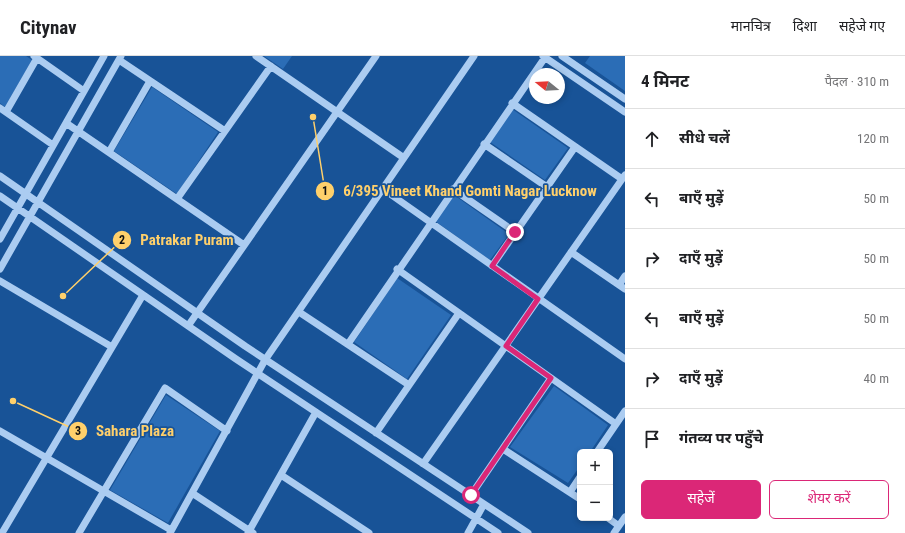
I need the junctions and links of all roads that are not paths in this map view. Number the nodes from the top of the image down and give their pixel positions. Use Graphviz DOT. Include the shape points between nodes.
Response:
graph roads {
  1 [pos="104,56"];
  2 [pos="256,56"];
  3 [pos="376,56"];
  4 [pos="474,56"];
  5 [pos="545,56"];
  6 [pos="562,56"];
  7 [pos="36,57"];
  8 [pos="120,58"];
  9 [pos="271,66"];
  10 [pos="150,81"];
  11 [pos="84,91"];
  12 [pos="625,99"];
  13 [pos="512,104"];
  14 [pos="3,110"];
  15 [pos="338,111"];
  16 [pos="625,112"];
  17 [pos="66,123"];
  18 [pos="78,131"];
  19 [pos="225,131"];
  20 [pos="484,144"];
  21 [pos="53,145"];
  22 [pos="575,147"];
  23 [pos="109,152"];
  24 [pos="404,158"];
  25 [pos="0,176"];
  26 [pos="624,177"];
  27 [pos="547,187"];
  28 [pos="383,189"];
  29 [pos="453,189"];
  30 [pos="25,194"];
  31 [pos="0,196"];
  32 [pos="178,200"];
  33 [pos="38,203"];
  34 [pos="18,208"];
  35 [pos="30,217"];
  36 [pos="430,222"];
  37 [pos="515,232"];
  38 [pos="0,239"];
  39 [pos="244,245"];
  40 [pos="571,252"];
  41 [pos="492,266"];
  42 [pos="0,269"];
  43 [pos="397,270"];
  44 [pos="625,276"];
  45 [pos="0,281"];
  46 [pos="622,287"];
  47 [pos="143,295"];
  48 [pos="538,299"];
  49 [pos="298,312"];
  50 [pos="197,313"];
  51 [pos="459,313"];
  52 [pos="188,326"];
  53 [pos="348,344"];
  54 [pos="506,346"];
  55 [pos="112,347"];
  56 [pos="625,359"];
  57 [pos="265,360"];
  58 [pos="259,374"];
  59 [pos="551,378"];
  60 [pos="409,385"];
  61 [pos="625,411"];
  62 [pos="316,412"];
  63 [pos="616,424"];
  64 [pos="0,431"];
  65 [pos="227,431"];
  66 [pos="376,433"];
  67 [pos="503,449"];
  68 [pos="599,449"];
  69 [pos="47,458"];
  70 [pos="423,464"];
  71 [pos="281,475"];
  72 [pos="577,482"];
  73 [pos="103,491"];
  74 [pos="570,492"];
  75 [pos="192,493"];
  76 [pos="471,495"];
  77 [pos="577,497"];
  78 [pos="484,504"];
  79 [pos="625,517"];
  80 [pos="476,519"];
  81 [pos="612,521"];
  82 [pos="619,526"];
  83 [pos="170,531"];
  84 [pos="250,532"];
  85 [pos="2,533"];
  86 [pos="79,533"];
  87 [pos="369,533"];
  88 [pos="468,533"];
  89 [pos="498,533"];
  90 [pos="528,533"];
  91 [pos="614,533"];
  1 -- 11 [label="street"];
  2 -- 9 [label="street"];
  3 -- 15 [label="street"];
  4 -- 24 [label="street"];
  5 -- 13 [label="street"];
  5 -- 16 [label="street"];
  6 -- 12 [label="street"];
  7 -- 11 [label="street"];
  7 -- 14 [label="street"];
  8 -- 10 [label="street"];
  8 -- 18 [label="street"];
  9 -- 15 [label="street"];
  9 -- 19 [label="street"];
  10 -- 19 [label="street"];
  10 -- 23 [label="street"];
  11 -- 17 [label="street"];
  13 -- 20 [label="street"];
  13 -- 22 [label="street"];
  14 -- 21 [label="street"];
  15 -- 24 [label="street"];
  15 -- 39 [label="street"];
  17 -- 18 [label="street"];
  17 -- 21 [label="street"];
  18 -- 23 [label="street"];
  18 -- 33 [label="street"];
  19 -- 32 [label="street"];
  20 -- 27 [label="street"];
  20 -- 29 [label="street"];
  21 -- 30 [label="street"];
  22 -- 26 [label="street"];
  22 -- 27 [label="street"];
  23 -- 32 [label="street"];
  24 -- 28 [label="street"];
  25 -- 30 [label="street"];
  26 -- 40 [label="street"];
  27 -- 37 [label="street"];
  28 -- 36 [label="street"];
  28 -- 49 [label="street"];
  29 -- 36 [label="street"];
  29 -- 37 [label="street"];
  30 -- 33 [label="street"];
  30 -- 34 [label="street"];
  31 -- 34 [label="street"];
  32 -- 39 [label="street"];
  33 -- 35 [label="street"];
  33 -- 50 [label="street"];
  34 -- 35 [label="street"];
  34 -- 38 [label="street"];
  35 -- 42 [label="street"];
  35 -- 47 [label="street"];
  36 -- 41 [label="street"];
  36 -- 43 [label="street"];
  37 -- 41 [label="street"];
  39 -- 50 [label="street"];
  40 -- 46 [label="street"];
  40 -- 48 [label="street"];
  41 -- 48 [label="street"];
  43 -- 51 [label="street"];
  43 -- 53 [label="street"];
  44 -- 46 [label="street"];
  45 -- 55 [label="street"];
  47 -- 52 [label="street"];
  47 -- 55 [label="street"];
  48 -- 54 [label="street"];
  48 -- 56 [label="street"];
  49 -- 53 [label="street"];
  49 -- 57 [label="street"];
  50 -- 52 [label="street"];
  50 -- 57 [label="street"];
  51 -- 54 [label="street"];
  51 -- 60 [label="street"];
  52 -- 58 [label="street"];
  53 -- 60 [label="street"];
  54 -- 59 [label="street"];
  54 -- 70 [label="street"];
  55 -- 69 [label="street"];
  57 -- 58 [label="street"];
  57 -- 66 [label="street"];
  58 -- 62 [label="street"];
  58 -- 65 [label="street"];
  59 -- 63 [label="street"];
  59 -- 67 [label="street"];
  60 -- 66 [label="street"];
  61 -- 63 [label="street"];
  62 -- 71 [label="street"];
  62 -- 80 [label="street"];
  63 -- 68 [label="street"];
  64 -- 69 [label="street"];
  65 -- 73 [label="street" via="165,388"];
  65 -- 75 [label="street"];
  66 -- 70 [label="street"];
  67 -- 74 [label="street"];
  67 -- 76 [label="street"];
  69 -- 73 [label="street"];
  69 -- 85 [label="street"];
  70 -- 76 [label="street"];
  71 -- 84 [label="street"];
  71 -- 87 [label="street"];
  72 -- 74 [label="street"];
  73 -- 83 [label="street"];
  73 -- 86 [label="street"];
  74 -- 77 [label="street"];
  75 -- 83 [label="street"];
  75 -- 84 [label="street"];
  76 -- 78 [label="street"];
  78 -- 80 [label="street"];
  78 -- 90 [label="street"];
  79 -- 82 [label="street"];
  80 -- 88 [label="street"];
  80 -- 89 [label="street"];
  81 -- 82 [label="street"];
  82 -- 91 [label="street"];
}
